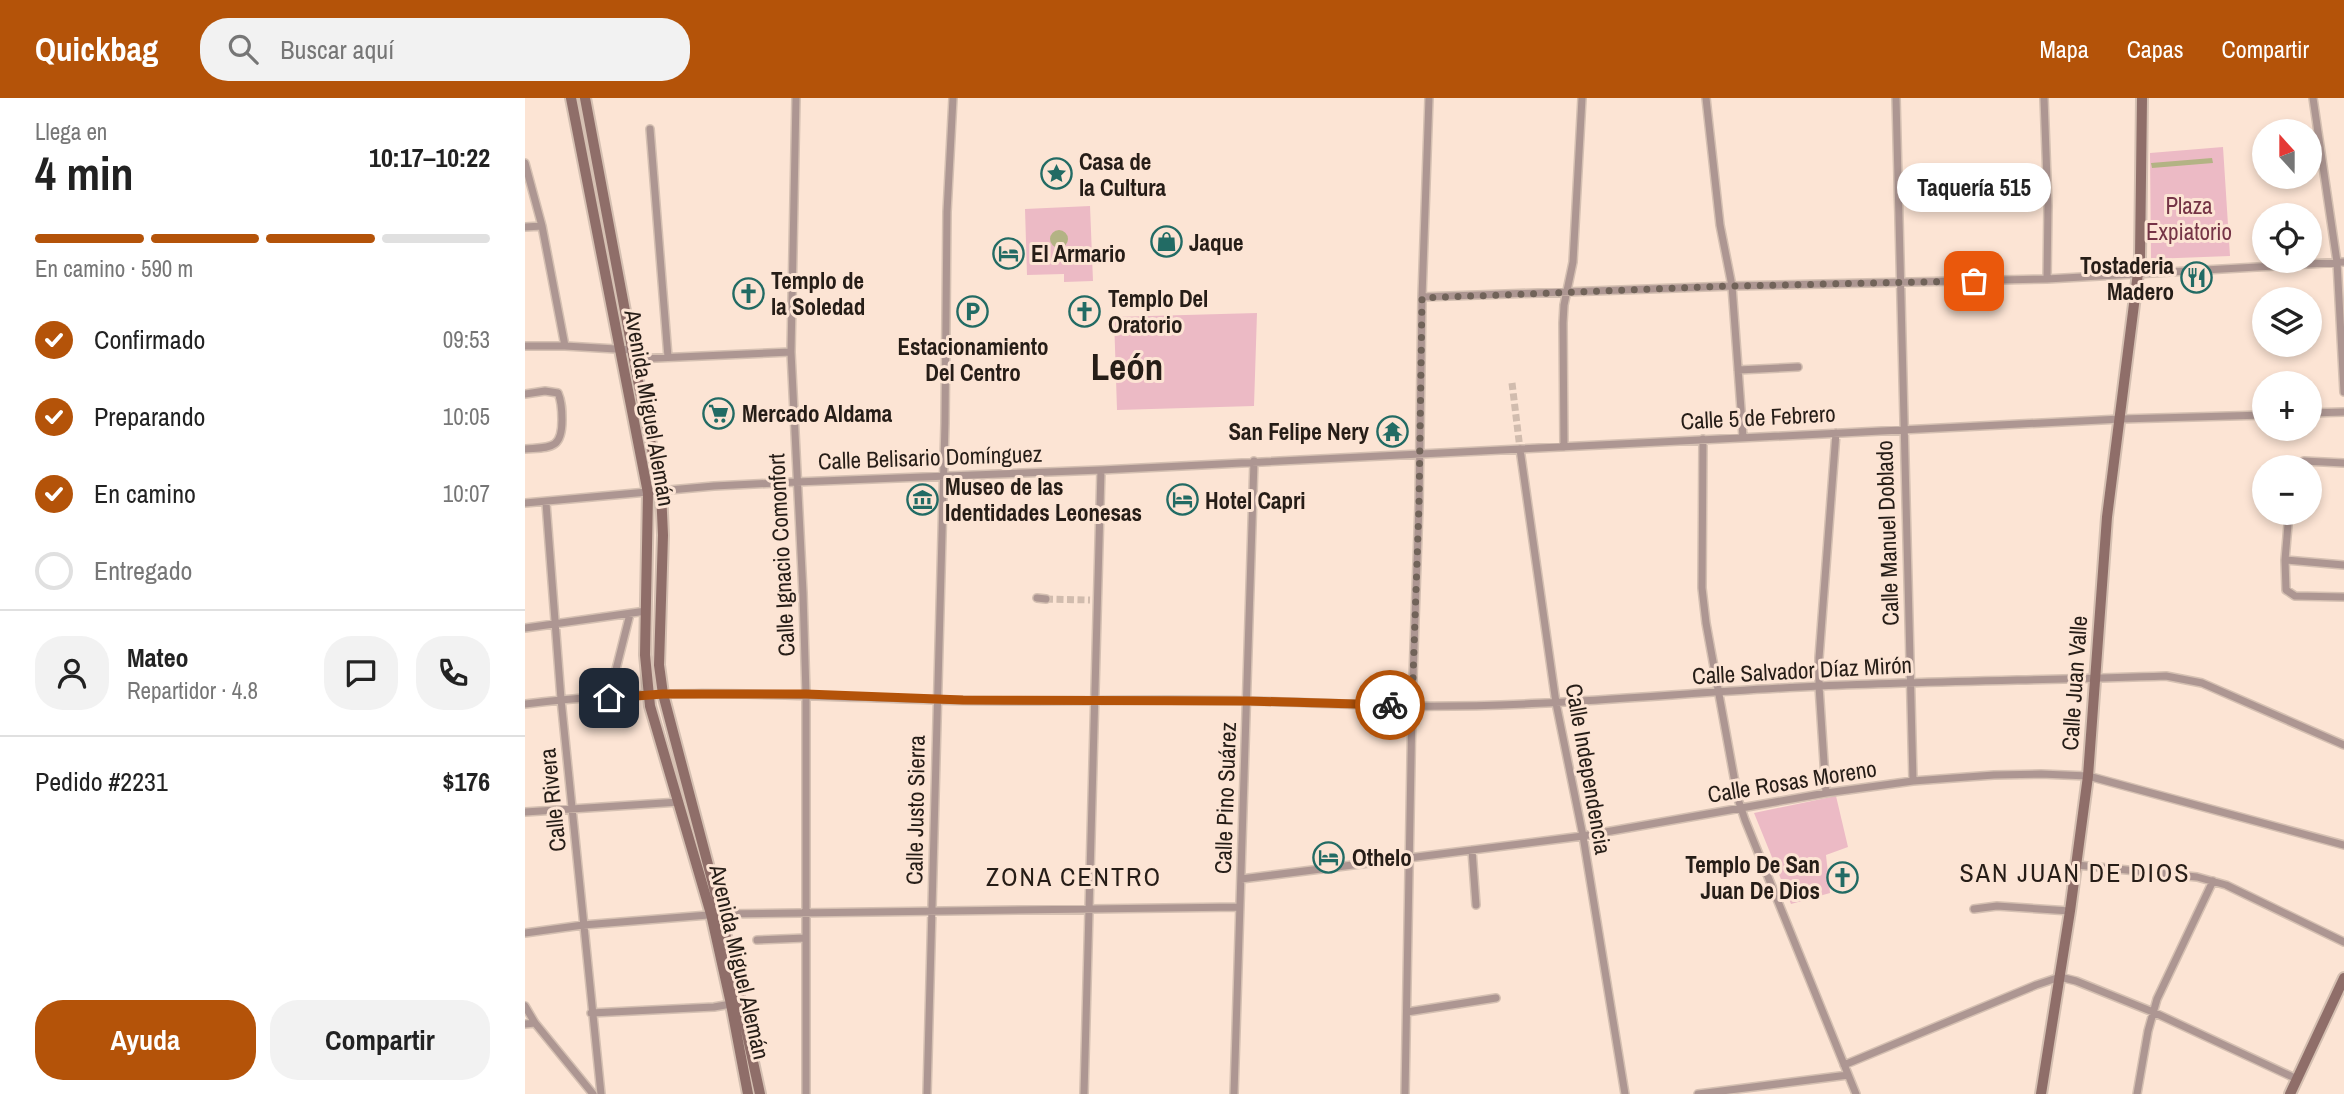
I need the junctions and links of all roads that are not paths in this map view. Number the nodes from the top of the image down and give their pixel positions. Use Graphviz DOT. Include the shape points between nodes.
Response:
graph roads {
  1 [pos="571,98"];
  2 [pos="585,98"];
  3 [pos="796,98"];
  4 [pos="953,98"];
  5 [pos="1429,98"];
  6 [pos="1582,98"];
  7 [pos="1706,98"];
  8 [pos="1896,98"];
  9 [pos="2044,98"];
  10 [pos="2142,98"];
  11 [pos="2313,98"];
  12 [pos="650,129"];
  13 [pos="525,163"];
  14 [pos="542,226"];
  15 [pos="525,227"];
  16 [pos="2340,262"];
  17 [pos="2139,274"];
  18 [pos="2047,279"];
  19 [pos="1901,283"];
  20 [pos="1732,286"];
  21 [pos="1567,292"];
  22 [pos="1422,298"];
  23 [pos="525,346"];
  24 [pos="565,346"];
  25 [pos="620,349"];
  26 [pos="791,352"];
  27 [pos="633,354"];
  28 [pos="668,357"];
  29 [pos="1798,367"];
  30 [pos="1738,370"];
  31 [pos="2344,392"];
  32 [pos="525,394"];
  33 [pos="2344,412"];
  34 [pos="2322,413"];
  35 [pos="2252,415"];
  36 [pos="2121,419"];
  37 [pos="1903,430"];
  38 [pos="1836,433"];
  39 [pos="1743,437"];
  40 [pos="1703,439"];
  41 [pos="1564,447"];
  42 [pos="525,449"];
  43 [pos="1520,449"];
  44 [pos="1420,454"];
  45 [pos="1254,461"];
  46 [pos="2322,462"];
  47 [pos="2344,463"];
  48 [pos="1101,470"];
  49 [pos="942,476"];
  50 [pos="796,482"];
  51 [pos="661,491"];
  52 [pos="648,493"];
  53 [pos="525,503"];
  54 [pos="546,503"];
  55 [pos="2288,525"];
  56 [pos="2285,560"];
  57 [pos="2344,565"];
  58 [pos="2344,597"];
  59 [pos="1037,598"];
  60 [pos="1047,599"];
  61 [pos="646,611"];
  62 [pos="631,614"];
  63 [pos="556,623"];
  64 [pos="525,628"];
  65 [pos="2096,678"];
  66 [pos="1910,684"];
  67 [pos="1819,686"];
  68 [pos="1717,693"];
  69 [pos="663,694"];
  70 [pos="806,694"];
  71 [pos="648,695"];
  72 [pos="609,698"];
  73 [pos="561,699"];
  74 [pos="937,700"];
  75 [pos="1248,701"];
  76 [pos="1095,702"];
  77 [pos="1556,703"];
  78 [pos="525,704"];
  79 [pos="1412,706"];
  80 [pos="2344,745"];
  81 [pos="2088,776"];
  82 [pos="1913,781"];
  83 [pos="1826,793"];
  84 [pos="678,802"];
  85 [pos="1741,809"];
  86 [pos="572,810"];
  87 [pos="525,812"];
  88 [pos="1583,836"];
  89 [pos="2344,845"];
  90 [pos="1472,850"];
  91 [pos="1410,858"];
  92 [pos="2077,865"];
  93 [pos="1241,879"];
  94 [pos="2213,881"];
  95 [pos="1476,905"];
  96 [pos="1239,907"];
  97 [pos="1089,908"];
  98 [pos="1974,909"];
  99 [pos="932,910"];
  100 [pos="2070,911"];
  101 [pos="807,912"];
  102 [pos="716,914"];
  103 [pos="583,925"];
  104 [pos="525,933"];
  105 [pos="806,938"];
  106 [pos="757,940"];
  107 [pos="2344,942"];
  108 [pos="2060,977"];
  109 [pos="2344,978"];
  110 [pos="1496,998"];
  111 [pos="731,1004"];
  112 [pos="525,1006"];
  113 [pos="1407,1012"];
  114 [pos="2153,1012"];
  115 [pos="591,1013"];
  116 [pos="535,1023"];
  117 [pos="525,1024"];
  118 [pos="1844,1065"];
  119 [pos="1848,1075"];
  120 [pos="2297,1079"];
  121 [pos="593,1094"];
  122 [pos="601,1094"];
  123 [pos="748,1094"];
  124 [pos="759,1094"];
  125 [pos="806,1094"];
  126 [pos="927,1094"];
  127 [pos="1084,1094"];
  128 [pos="1234,1094"];
  129 [pos="1405,1094"];
  130 [pos="1625,1094"];
  131 [pos="1698,1094"];
  132 [pos="1856,1094"];
  133 [pos="2041,1094"];
  134 [pos="2137,1094"];
  135 [pos="2290,1094"];
  1 -- 25 [label="main road, Avenida Miguel Alemán"];
  2 -- 27 [label="main road, Avenida Miguel Alemán"];
  3 -- 26 [label="street, Calle Ignacio Comonfort"];
  4 -- 49 [label="street, Calle Justo Sierra"];
  5 -- 22 [label="street"];
  6 -- 21 [label="street" via="1573,262"];
  7 -- 20 [label="street" via="1720,225"];
  8 -- 19 [label="street, Calle Manuel Doblado"];
  9 -- 18 [label="street"];
  10 -- 17 [label="main road, Calle Juan Valle"];
  11 -- 16 [label="street"];
  12 -- 28 [label="street"];
  13 -- 14 [label="street"];
  14 -- 15 [label="street"];
  14 -- 24 [label="street"];
  16 -- 17 [label="street"];
  16 -- 31 [label="street"];
  17 -- 18 [label="street"];
  17 -- 36 [label="main road, Calle Juan Valle"];
  18 -- 19 [label="street"];
  19 -- 20 [label="street"];
  19 -- 37 [label="street, Calle Manuel Doblado"];
  20 -- 21 [label="street"];
  20 -- 30 [label="street"];
  21 -- 22 [label="street"];
  21 -- 41 [label="street"];
  22 -- 44 [label="street"];
  23 -- 24 [label="street"];
  24 -- 25 [label="street"];
  25 -- 27 [label="street"];
  25 -- 52 [label="main road, Avenida Miguel Alemán"];
  26 -- 28 [label="street"];
  26 -- 50 [label="street, Calle Ignacio Comonfort"];
  27 -- 28 [label="street"];
  27 -- 51 [label="main road, Avenida Miguel Alemán"];
  29 -- 30 [label="street"];
  30 -- 39 [label="street"];
  32 -- 42 [label="street" via="558,393 562,427 561,438 554,444"];
  33 -- 34 [label="street"];
  35 -- 36 [label="street, Calle 5 de Febrero"];
  36 -- 37 [label="street, Calle 5 de Febrero"];
  36 -- 65 [label="main road, Calle Juan Valle" via="2107,517"];
  37 -- 38 [label="street, Calle 5 de Febrero"];
  37 -- 66 [label="street, Calle Manuel Doblado"];
  38 -- 39 [label="street, Calle 5 de Febrero"];
  38 -- 67 [label="street"];
  39 -- 40 [label="street, Calle 5 de Febrero"];
  40 -- 41 [label="street, Calle 5 de Febrero"];
  40 -- 68 [label="street" via="1702,588"];
  41 -- 43 [label="street, Calle 5 de Febrero"];
  43 -- 44 [label="street, Calle 5 de Febrero"];
  43 -- 77 [label="street, Calle Independencia"];
  44 -- 45 [label="street, Calle 5 de Febrero"];
  44 -- 79 [label="street"];
  45 -- 48 [label="street, Calle Belisario Domínguez"];
  45 -- 75 [label="street, Calle Pino Suárez"];
  46 -- 47 [label="street"];
  48 -- 49 [label="street, Calle Belisario Domínguez"];
  48 -- 76 [label="street" via="1094,600"];
  49 -- 50 [label="street, Calle Belisario Domínguez"];
  49 -- 74 [label="street, Calle Justo Sierra"];
  50 -- 51 [label="street, Calle Belisario Domínguez"];
  50 -- 70 [label="street, Calle Ignacio Comonfort"];
  51 -- 52 [label="street, Calle Belisario Domínguez"];
  51 -- 69 [label="main road, Avenida Miguel Alemán" via="659,665"];
  52 -- 54 [label="street, Calle Belisario Domínguez"];
  52 -- 61 [label="main road, Avenida Miguel Alemán"];
  53 -- 54 [label="street, Calle Belisario Domínguez"];
  54 -- 63 [label="street, Calle Rivera"];
  55 -- 56 [label="street"];
  56 -- 57 [label="street"];
  56 -- 58 [label="street" via="2284,585 2290,594"];
  59 -- 60 [label="street"];
  61 -- 62 [label="street"];
  61 -- 71 [label="main road, Avenida Miguel Alemán"];
  62 -- 63 [label="street"];
  62 -- 72 [label="street"];
  63 -- 64 [label="street"];
  63 -- 73 [label="street, Calle Rivera"];
  65 -- 66 [label="street, Calle Salvador Díaz Mirón"];
  65 -- 80 [label="street, Calle Salvador Díaz Mirón" via="2192,680"];
  65 -- 81 [label="main road, Calle Juan Valle"];
  66 -- 67 [label="street, Calle Salvador Díaz Mirón"];
  66 -- 82 [label="street, Calle Manuel Doblado"];
  67 -- 68 [label="street, Calle Salvador Díaz Mirón"];
  67 -- 83 [label="street"];
  68 -- 77 [label="street, Calle Salvador Díaz Mirón"];
  68 -- 85 [label="street"];
  69 -- 70 [label="street, Calle Salvador Díaz Mirón"];
  69 -- 71 [label="street, Calle Salvador Díaz Mirón"];
  69 -- 102 [label="main road, Avenida Miguel Alemán"];
  70 -- 74 [label="street, Calle Salvador Díaz Mirón"];
  70 -- 101 [label="street, Calle Ignacio Comonfort"];
  71 -- 72 [label="street, Calle Salvador Díaz Mirón"];
  71 -- 84 [label="main road, Avenida Miguel Alemán"];
  72 -- 73 [label="street, Calle Salvador Díaz Mirón"];
  73 -- 78 [label="street, Calle Salvador Díaz Mirón"];
  73 -- 86 [label="street, Calle Rivera"];
  74 -- 76 [label="street, Calle Salvador Díaz Mirón"];
  74 -- 99 [label="street, Calle Justo Sierra"];
  75 -- 76 [label="street, Calle Salvador Díaz Mirón"];
  75 -- 79 [label="street, Calle Salvador Díaz Mirón"];
  75 -- 93 [label="street, Calle Pino Suárez"];
  76 -- 97 [label="street"];
  77 -- 79 [label="street, Calle Salvador Díaz Mirón"];
  77 -- 88 [label="street, Calle Independencia"];
  79 -- 91 [label="street"];
  81 -- 82 [label="street, Calle Rosas Moreno" via="1994,775"];
  81 -- 89 [label="street, Calle Rosas Moreno"];
  81 -- 92 [label="main road, Calle Juan Valle"];
  82 -- 83 [label="street, Calle Rosas Moreno"];
  83 -- 85 [label="street, Calle Rosas Moreno"];
  84 -- 86 [label="street"];
  84 -- 102 [label="main road, Avenida Miguel Alemán"];
  85 -- 88 [label="street, Calle Rosas Moreno"];
  85 -- 118 [label="street"];
  86 -- 87 [label="street"];
  86 -- 103 [label="street, Calle Rivera"];
  88 -- 90 [label="street, Calle Rosas Moreno"];
  88 -- 130 [label="street, Calle Independencia"];
  90 -- 91 [label="street, Calle Rosas Moreno"];
  90 -- 95 [label="street"];
  91 -- 93 [label="street, Calle Rosas Moreno"];
  91 -- 113 [label="street"];
  92 -- 94 [label="street"];
  92 -- 100 [label="main road, Calle Juan Valle"];
  93 -- 96 [label="street, Calle Pino Suárez"];
  94 -- 107 [label="street"];
  94 -- 114 [label="street"];
  96 -- 97 [label="street"];
  96 -- 128 [label="street, Calle Pino Suárez"];
  97 -- 99 [label="street"];
  97 -- 127 [label="street"];
  98 -- 100 [label="street"];
  99 -- 101 [label="street"];
  99 -- 126 [label="street, Calle Justo Sierra"];
  100 -- 108 [label="main road, Calle Juan Valle"];
  101 -- 102 [label="street"];
  101 -- 105 [label="street, Calle Ignacio Comonfort"];
  102 -- 103 [label="street"];
  102 -- 111 [label="main road, Avenida Miguel Alemán"];
  102 -- 124 [label="main road, Avenida Miguel Alemán"];
  103 -- 104 [label="street"];
  103 -- 115 [label="street, Calle Rivera"];
  105 -- 106 [label="street"];
  105 -- 125 [label="street, Calle Ignacio Comonfort"];
  108 -- 114 [label="street"];
  108 -- 118 [label="street"];
  108 -- 133 [label="main road, Calle Juan Valle"];
  109 -- 120 [label="main road"];
  110 -- 113 [label="street"];
  111 -- 115 [label="street"];
  111 -- 123 [label="main road, Avenida Miguel Alemán"];
  112 -- 116 [label="street"];
  113 -- 129 [label="street"];
  114 -- 120 [label="street"];
  114 -- 134 [label="street"];
  115 -- 122 [label="street, Calle Rivera"];
  116 -- 117 [label="street"];
  116 -- 121 [label="street"];
  118 -- 119 [label="street"];
  119 -- 131 [label="street"];
  119 -- 132 [label="street"];
  120 -- 135 [label="main road"];
}
